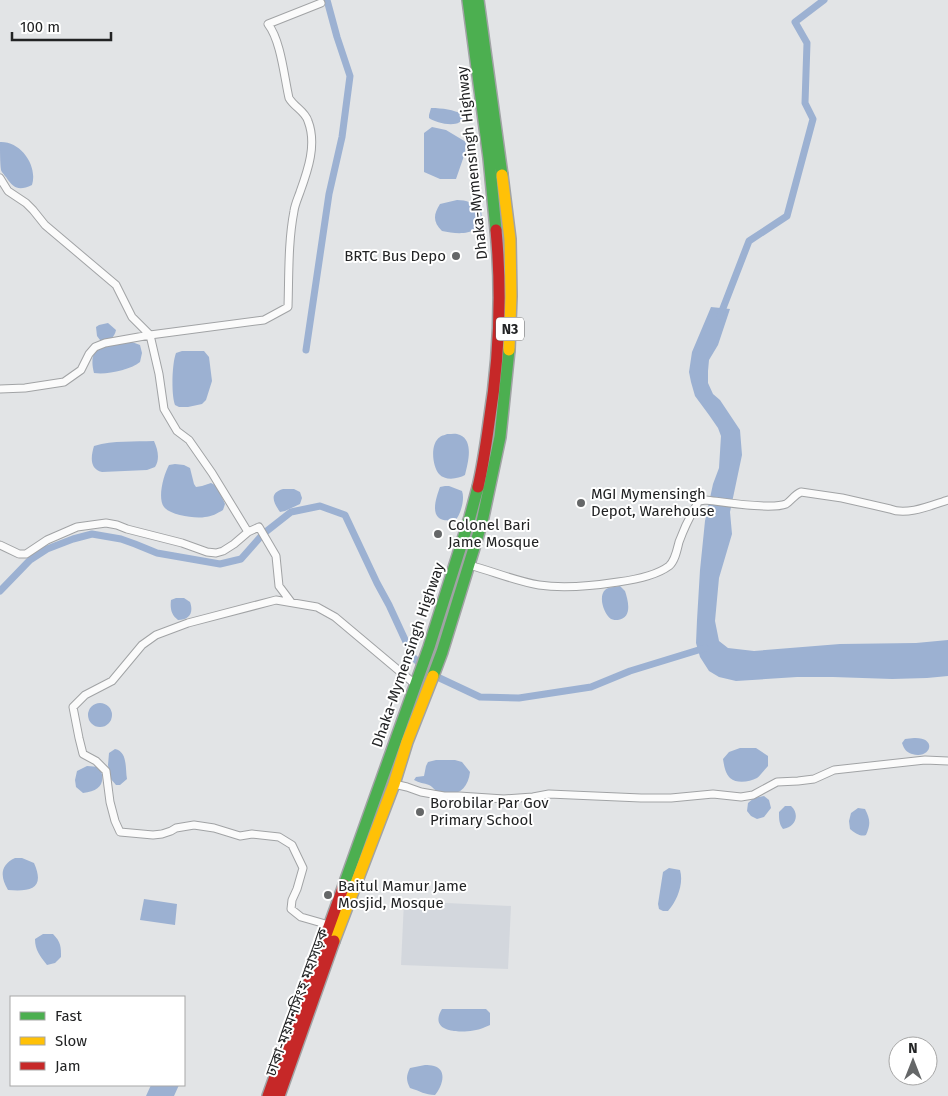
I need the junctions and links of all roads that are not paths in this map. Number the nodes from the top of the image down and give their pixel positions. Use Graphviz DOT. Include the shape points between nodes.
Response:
graph roads {
  1 [pos="304,0"];
  2 [pos="468,0"];
  3 [pos="478,0"];
  4 [pos="321,3"];
  5 [pos="311,7"];
  6 [pos="0,178"];
  7 [pos="150,335"];
  8 [pos="0,389"];
  9 [pos="948,500"];
  10 [pos="248,532"];
  11 [pos="0,545"];
  12 [pos="469,565"];
  13 [pos="291,602"];
  14 [pos="416,685"];
  15 [pos="426,694"];
  16 [pos="948,761"];
  17 [pos="394,784"];
  18 [pos="329,925"];
  19 [pos="268,1096"];
  20 [pos="279,1096"];
  1 -- 5 [label="street"];
  2 -- 14 [label="highway, Dhaka-Mymensingh Highway / N3" via="497,242 499,320 494,393 483,467 470,517"];
  3 -- 12 [label="highway, Dhaka-Mymensingh Highway / N3" via="510,239 511,305 510,357 500,437 482,522"];
  4 -- 5 [label="street"];
  5 -- 7 [label="street" via="268,24 274,31 289,98 308,120 311,134 309,164 294,209 290,238 288,307 264,320"];
  6 -- 7 [label="street" via="8,191 26,203 45,225 116,285 132,317"];
  7 -- 8 [label="street" via="95,347 81,370 64,382"];
  7 -- 10 [label="street" via="164,409 176,431 189,440 199,454"];
  9 -- 12 [label="street" via="907,511 801,492 787,503 777,505 699,501 670,566 629,581 560,588 537,585"];
  10 -- 11 [label="street" via="216,553 106,523 77,527 47,540 26,554 18,554"];
  10 -- 13 [label="street" via="259,528 268,542 276,556 280,586"];
  12 -- 15 [label="highway, Dhaka-Mymensingh Highway / N3"];
  13 -- 14 [label="street" via="317,606 335,617"];
  13 -- 18 [label="street" via="276,600 156,634 142,645 112,681 73,707 83,754 106,772 110,802 120,832 154,835 194,826 240,836 279,837 292,845 303,868 291,909 301,918"];
  14 -- 18 [label="highway, Dhaka-Mymensingh Highway / N3"];
  15 -- 17 [label="highway, ঢাকা-ময়মনসিংহ মহাসড়ক / N3"];
  16 -- 17 [label="street" via="925,760 834,770 814,779 777,782 753,795 741,797 714,794 641,798 549,794 504,799 444,796"];
  17 -- 20 [label="highway, ঢাকা-ময়মনসিংহ মহাসড়ক / N3"];
  18 -- 19 [label="highway, Dhaka-Mymensingh Highway / N3"];
}
